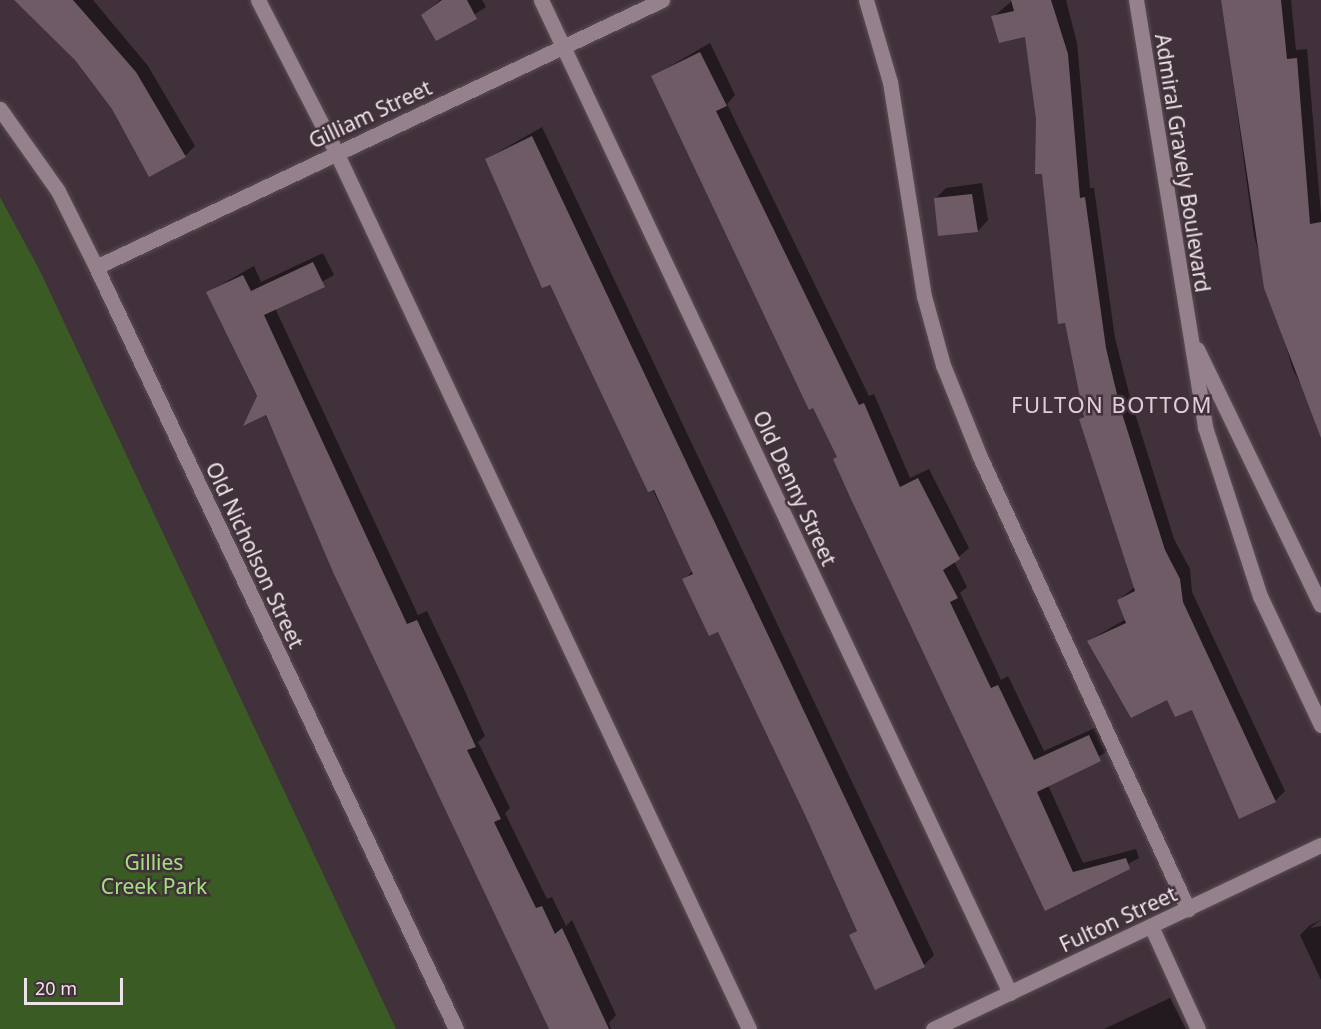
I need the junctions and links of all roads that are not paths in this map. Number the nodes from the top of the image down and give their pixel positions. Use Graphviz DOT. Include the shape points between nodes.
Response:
graph roads {
  1 [pos="258,0"];
  2 [pos="542,0"];
  3 [pos="662,0"];
  4 [pos="866,0"];
  5 [pos="1136,0"];
  6 [pos="565,45"];
  7 [pos="0,109"];
  8 [pos="336,152"];
  9 [pos="96,267"];
  10 [pos="1189,332"];
  11 [pos="1321,605"];
  12 [pos="1321,725"];
  13 [pos="1321,845"];
  14 [pos="1188,909"];
  15 [pos="1151,926"];
  16 [pos="1010,993"];
  17 [pos="456,1029"];
  18 [pos="748,1029"];
  19 [pos="933,1029"];
  20 [pos="1198,1029"];
  1 -- 8 [label="street"];
  2 -- 6 [label="street, Old Denny Street"];
  3 -- 6 [label="street, Gilliam Street"];
  4 -- 14 [label="street" via="890,82 924,296 943,365 980,457"];
  5 -- 10 [label="street, Admiral Gravely Boulevard"];
  6 -- 8 [label="street, Gilliam Street"];
  6 -- 16 [label="street, Old Denny Street"];
  7 -- 9 [label="street, Old Nicholson Street" via="58,191"];
  8 -- 9 [label="street, Gilliam Street"];
  8 -- 18 [label="street"];
  9 -- 17 [label="street, Old Nicholson Street"];
  10 -- 11 [label="street, Admiral Gravely Boulevard"];
  10 -- 12 [label="street, Admiral Gravely Boulevard" via="1205,427 1228,511 1260,596"];
  13 -- 14 [label="street, Fulton Street"];
  14 -- 15 [label="street, Fulton Street"];
  15 -- 16 [label="street, Fulton Street"];
  15 -- 20 [label="street"];
  16 -- 19 [label="street, Fulton Street"];
}
